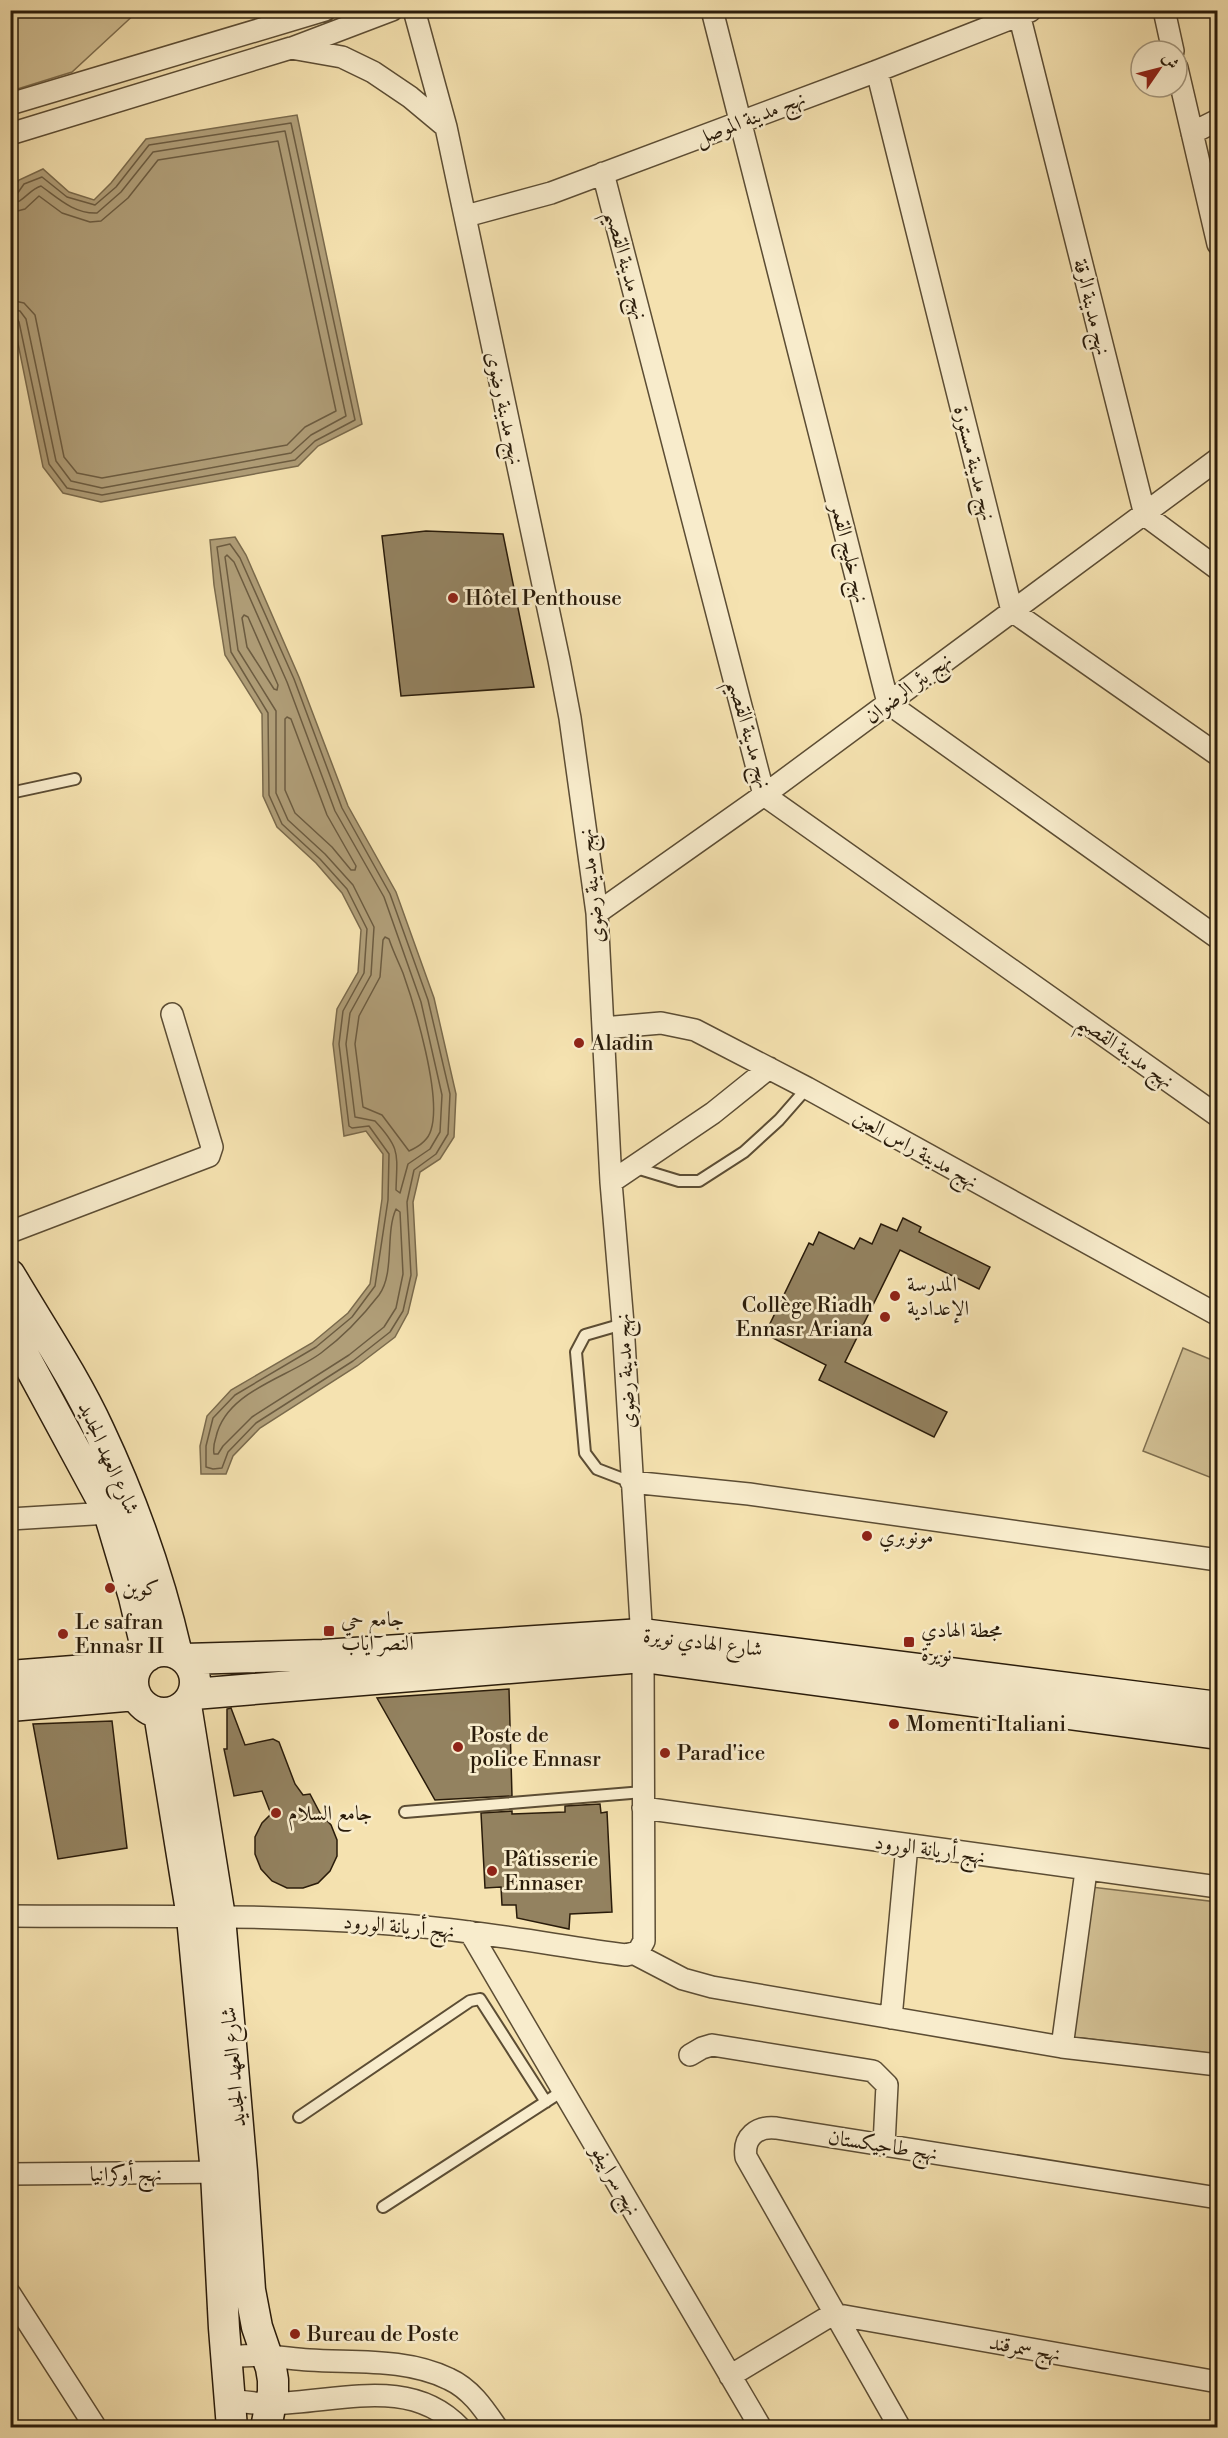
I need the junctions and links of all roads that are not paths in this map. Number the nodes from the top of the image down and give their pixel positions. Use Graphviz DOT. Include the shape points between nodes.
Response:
graph roads {
  1 [pos="325,10"];
  2 [pos="392,10"];
  3 [pos="414,10"];
  4 [pos="712,10"];
  5 [pos="1164,10"];
  6 [pos="1022,12"];
  7 [pos="1170,39"];
  8 [pos="291,48"];
  9 [pos="877,71"];
  10 [pos="1184,99"];
  11 [pos="10,104"];
  12 [pos="1218,120"];
  13 [pos="740,122"];
  14 [pos="446,127"];
  15 [pos="1192,133"];
  16 [pos="10,134"];
  17 [pos="603,173"];
  18 [pos="466,216"];
  19 [pos="1218,244"];
  20 [pos="1218,459"];
  21 [pos="1145,514"];
  22 [pos="1218,569"];
  23 [pos="1012,611"];
  24 [pos="888,703"];
  25 [pos="1218,755"];
  26 [pos="75,779"];
  27 [pos="10,793"];
  28 [pos="764,795"];
  29 [pos="597,913"];
  30 [pos="1218,938"];
  31 [pos="172,1014"];
  32 [pos="603,1028"];
  33 [pos="769,1068"];
  34 [pos="807,1088"];
  35 [pos="1218,1116"];
  36 [pos="633,1167"];
  37 [pos="611,1182"];
  38 [pos="10,1232"];
  39 [pos="10,1275"];
  40 [pos="1218,1316"];
  41 [pos="622,1324"];
  42 [pos="10,1330"];
  43 [pos="631,1482"];
  44 [pos="109,1513"];
  45 [pos="10,1519"];
  46 [pos="1218,1560"];
  47 [pos="642,1646"];
  48 [pos="181,1656"];
  49 [pos="329,1669"];
  50 [pos="10,1676"];
  51 [pos="160,1688"];
  52 [pos="10,1706"];
  53 [pos="1218,1707"];
  54 [pos="1218,1734"];
  55 [pos="643,1800"];
  56 [pos="405,1812"];
  57 [pos="907,1845"];
  58 [pos="1086,1871"];
  59 [pos="1218,1887"];
  60 [pos="10,1916"];
  61 [pos="206,1917"];
  62 [pos="470,1932"];
  63 [pos="635,1954"];
  64 [pos="891,2018"];
  65 [pos="1062,2047"];
  66 [pos="690,2055"];
  67 [pos="1218,2065"];
  68 [pos="564,2090"];
  69 [pos="546,2102"];
  70 [pos="299,2116"];
  71 [pos="884,2145"];
  72 [pos="229,2173"];
  73 [pos="10,2174"];
  74 [pos="1218,2198"];
  75 [pos="383,2207"];
  76 [pos="10,2294"];
  77 [pos="833,2314"];
  78 [pos="267,2356"];
  79 [pos="226,2358"];
  80 [pos="730,2376"];
  81 [pos="1218,2382"];
  82 [pos="268,2416"];
  83 [pos="231,2420"];
  84 [pos="96,2427"];
  85 [pos="460,2427"];
  86 [pos="497,2427"];
  87 [pos="761,2427"];
  88 [pos="900,2427"];
  1 -- 11 [label="street"];
  2 -- 8 [label="street"];
  3 -- 14 [label="street, نهج مدينة رضوى"];
  4 -- 13 [label="street, نهج خليج القمر"];
  5 -- 7 [label="street"];
  6 -- 9 [label="street, نهج مدينة الموصل"];
  6 -- 21 [label="street, نهج مدينة الرقة"];
  8 -- 14 [label="street" via="342,57 373,72"];
  8 -- 16 [label="street"];
  9 -- 13 [label="street, نهج مدينة الموصل"];
  9 -- 23 [label="street, نهج مدينة مستورة"];
  10 -- 15 [label="street"];
  12 -- 15 [label="street"];
  13 -- 17 [label="street, نهج مدينة الموصل"];
  13 -- 24 [label="street, نهج خليج القمر"];
  14 -- 18 [label="street, نهج مدينة رضوى"];
  15 -- 19 [label="street"];
  17 -- 18 [label="street, نهج مدينة الموصل" via="550,193"];
  17 -- 28 [label="street, نهج مدينة القصيم"];
  18 -- 29 [label="street, نهج مدينة رضوى" via="568,706"];
  20 -- 21 [label="street, نهج بئر الرضوان"];
  21 -- 22 [label="street"];
  21 -- 23 [label="street, نهج بئر الرضوان"];
  23 -- 24 [label="street, نهج بئر الرضوان"];
  23 -- 25 [label="street"];
  24 -- 28 [label="street, نهج بئر الرضوان"];
  24 -- 30 [label="street"];
  26 -- 27 [label="lane"];
  28 -- 29 [label="street, نهج بئر الرضوان"];
  28 -- 35 [label="street, نهج مدينة القصيم"];
  29 -- 32 [label="street, نهج مدينة رضوى"];
  31 -- 38 [label="street" via="212,1147 209,1156"];
  32 -- 33 [label="street, نهج مدينة راس العين" via="679,1025"];
  32 -- 37 [label="street, نهج مدينة رضوى"];
  33 -- 34 [label="street, نهج مدينة راس العين"];
  33 -- 36 [label="street" via="713,1113"];
  34 -- 36 [label="lane" via="744,1152 699,1181 679,1181"];
  34 -- 40 [label="street, نهج مدينة راس العين"];
  36 -- 37 [label="street"];
  37 -- 41 [label="street, نهج مدينة رضوى"];
  39 -- 48 [label="main road, شارع العهد الجديد" via="99,1428 132,1507"];
  41 -- 43 [label="street, نهج مدينة رضوى"];
  41 -- 43 [label="lane" via="585,1335 576,1352 585,1453 597,1469"];
  42 -- 44 [label="main road, شارع العهد الجديد"];
  43 -- 46 [label="street" via="749,1494"];
  43 -- 47 [label="street, نهج مدينة رضوى"];
  44 -- 45 [label="street"];
  44 -- 51 [label="main road, شارع العهد الجديد"];
  47 -- 49 [label="main road, شارع الهادي نويرة"];
  47 -- 53 [label="main road, شارع الهادي نويرة"];
  47 -- 54 [label="main road, شارع الهادي نويرة"];
  47 -- 55 [label="street"];
  48 -- 49 [label="main road, شارع الهادي نويرة"];
  48 -- 51 [label="main road, شارع الهادي نويرة" via="162,1651"];
  48 -- 51 [label="main road, شارع العهد الجديد" via="194,1672 195,1687"];
  49 -- 51 [label="main road, شارع الهادي نويرة"];
  50 -- 51 [label="main road, شارع الهادي نويرة"];
  51 -- 52 [label="main road, شارع الهادي نويرة"];
  51 -- 61 [label="main road, شارع العهد الجديد"];
  55 -- 56 [label="lane"];
  55 -- 57 [label="street, نهج أريانة الورود"];
  55 -- 63 [label="street" via="645,1933"];
  57 -- 58 [label="street, نهج أريانة الورود"];
  57 -- 64 [label="street"];
  58 -- 59 [label="street, نهج أريانة الورود"];
  58 -- 65 [label="street"];
  60 -- 61 [label="street, نهج أريانة الورود"];
  61 -- 62 [label="street, نهج أريانة الورود" via="346,1921"];
  61 -- 72 [label="main road, شارع العهد الجديد"];
  62 -- 63 [label="street, نهج أريانة الورود" via="626,1956"];
  62 -- 68 [label="street, نهج سراييفو"];
  63 -- 64 [label="street" via="683,1979 712,1987"];
  64 -- 65 [label="street"];
  65 -- 67 [label="street"];
  66 -- 71 [label="street" via="712,2045 873,2071 887,2085"];
  68 -- 69 [label="lane"];
  68 -- 80 [label="street, نهج سراييفو"];
  69 -- 70 [label="lane" via="480,1999 470,2001"];
  69 -- 75 [label="lane"];
  71 -- 74 [label="street, نهج طاجيكستان"];
  71 -- 77 [label="street, نهج طاجيكستان" via="765,2127 754,2132 747,2143 746,2157"];
  72 -- 73 [label="street, نهج أوكرانيا"];
  72 -- 78 [label="main road, شارع العهد الجديد" via="257,2326"];
  72 -- 79 [label="main road, شارع العهد الجديد"];
  76 -- 84 [label="street"];
  77 -- 80 [label="street"];
  77 -- 81 [label="street, نهج سمرقند"];
  77 -- 88 [label="street"];
  78 -- 79 [label="street"];
  78 -- 82 [label="main road, شارع العهد الجديد" via="273,2380"];
  78 -- 86 [label="street" via="381,2363 433,2373 467,2391"];
  79 -- 83 [label="main road, شارع العهد الجديد"];
  80 -- 87 [label="street, نهج سراييفو"];
  82 -- 83 [label="street" via="250,2403"];
  82 -- 85 [label="street" via="345,2396 400,2397 441,2410"];
}
